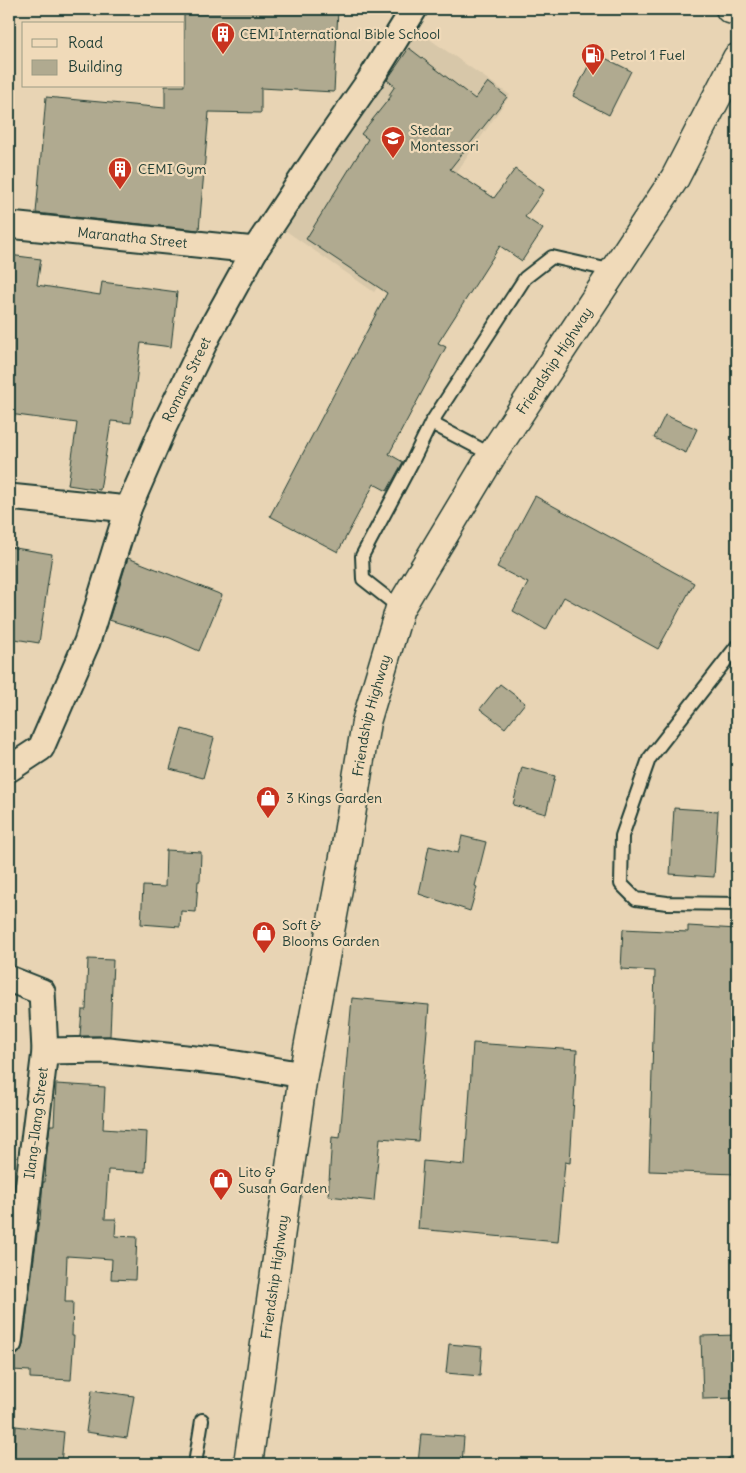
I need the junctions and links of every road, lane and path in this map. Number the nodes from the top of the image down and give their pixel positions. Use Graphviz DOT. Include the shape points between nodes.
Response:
graph roads {
  1 [pos="414,9"];
  2 [pos="730,9"];
  3 [pos="737,11"];
  4 [pos="737,58"];
  5 [pos="9,225"];
  6 [pos="255,250"];
  7 [pos="614,270"];
  8 [pos="431,423"];
  9 [pos="492,455"];
  10 [pos="9,497"];
  11 [pos="128,509"];
  12 [pos="400,608"];
  13 [pos="737,646"];
  14 [pos="9,769"];
  15 [pos="737,904"];
  16 [pos="9,979"];
  17 [pos="45,1051"];
  18 [pos="303,1075"];
  19 [pos="9,1343"];
  20 [pos="202,1420"];
  21 [pos="737,1462"];
  22 [pos="195,1464"];
  23 [pos="248,1464"];
  24 [pos="733,1464"];
  1 -- 6 [label="street, Romans Street"];
  2 -- 3 [label="main road"];
  4 -- 7 [label="main road, Friendship Highway" via="675,178"];
  5 -- 6 [label="street, Maranatha Street"];
  6 -- 11 [label="street, Romans Street" via="208,335"];
  7 -- 8 [label="lane" via="552,257 525,278"];
  7 -- 9 [label="main road, Friendship Highway"];
  8 -- 9 [label="lane"];
  8 -- 12 [label="lane" via="362,556 363,579"];
  9 -- 12 [label="main road, Friendship Highway"];
  10 -- 11 [label="street"];
  11 -- 14 [label="street, Romans Street" via="87,642 41,748"];
  12 -- 18 [label="main road, Friendship Highway" via="366,722"];
  13 -- 15 [label="lane" via="649,760 622,836 621,884 636,899"];
  16 -- 17 [label="street, Ilang-Ilang Street" via="42,992"];
  17 -- 18 [label="street" via="108,1050 224,1062"];
  17 -- 19 [label="street, Ilang-Ilang Street"];
  18 -- 23 [label="main road, Friendship Highway"];
  20 -- 22 [label="lane"];
  21 -- 24 [label="lane"];
}
